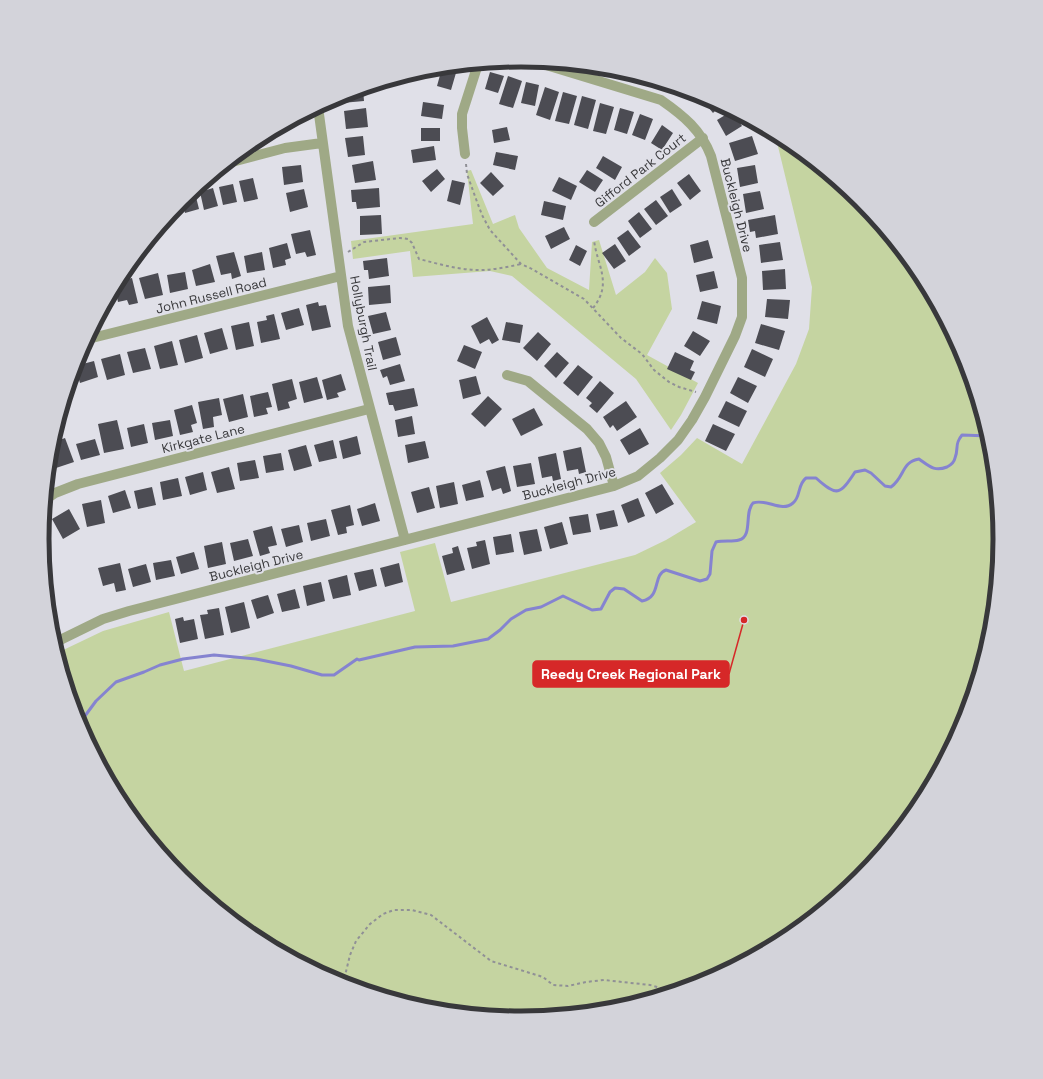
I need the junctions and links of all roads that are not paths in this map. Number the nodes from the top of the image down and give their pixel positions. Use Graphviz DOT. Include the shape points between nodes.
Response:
graph roads {
  1 [pos="476,69"];
  2 [pos="568,70"];
  3 [pos="319,113"];
  4 [pos="703,138"];
  5 [pos="322,143"];
  6 [pos="465,154"];
  7 [pos="242,159"];
  8 [pos="594,222"];
  9 [pos="340,276"];
  10 [pos="95,337"];
  11 [pos="507,375"];
  12 [pos="369,409"];
  13 [pos="614,486"];
  14 [pos="51,495"];
  15 [pos="405,540"];
  16 [pos="60,640"];
  1 -- 6 [label="street" via="462,114"];
  2 -- 4 [label="street, Buckleigh Drive" via="661,100 683,116"];
  3 -- 5 [label="street, Hollyburgh Trail"];
  4 -- 8 [label="street, Gifford Park Court"];
  4 -- 13 [label="street, Buckleigh Drive" via="711,156 742,278 742,317 705,397 678,440 638,476"];
  5 -- 7 [label="street" via="285,148"];
  5 -- 9 [label="street, Hollyburgh Trail"];
  9 -- 10 [label="street, John Russell Road"];
  9 -- 12 [label="street, Hollyburgh Trail" via="348,326"];
  11 -- 13 [label="street" via="528,381 587,429 599,443 606,457"];
  12 -- 14 [label="street, Kirkgate Lane" via="78,484"];
  12 -- 15 [label="street, Hollyburgh Trail"];
  13 -- 15 [label="street, Buckleigh Drive"];
  15 -- 16 [label="street, Buckleigh Drive" via="123,613 104,619"];
}
